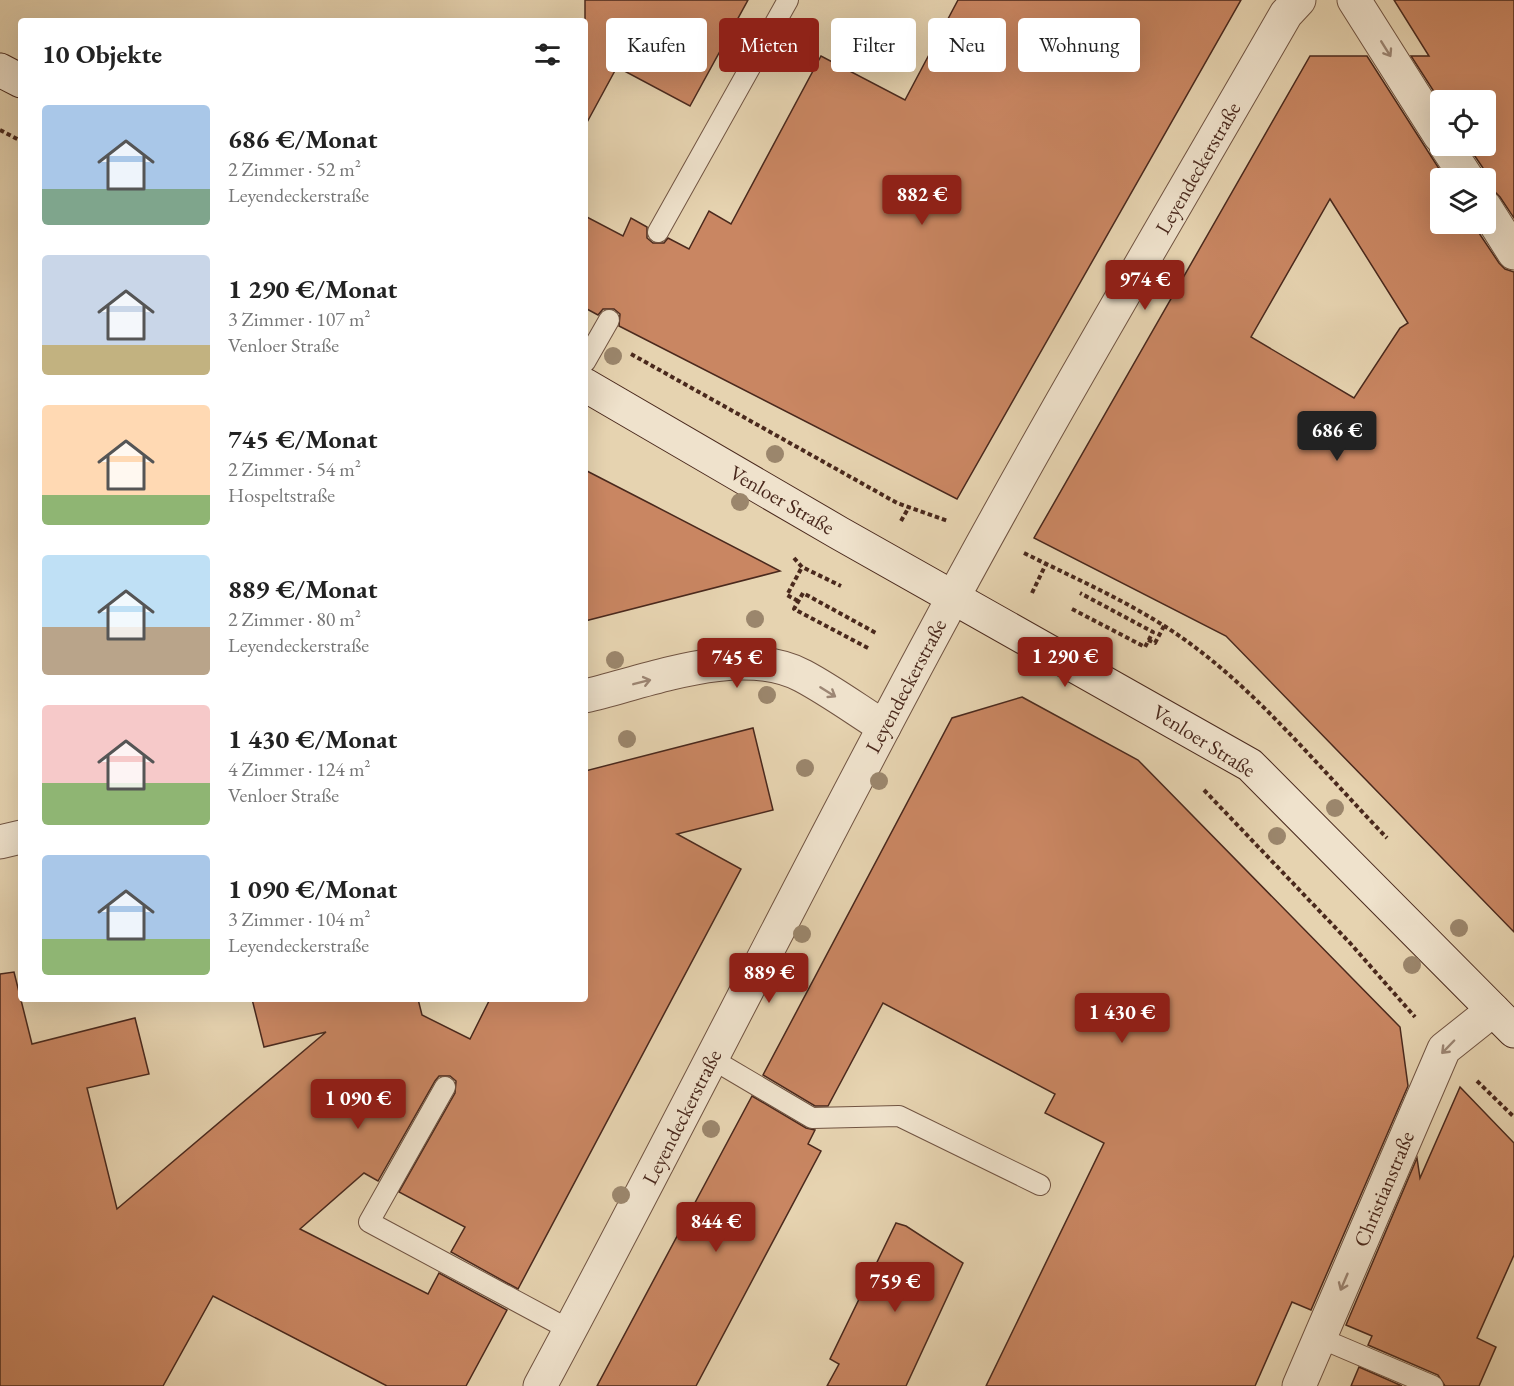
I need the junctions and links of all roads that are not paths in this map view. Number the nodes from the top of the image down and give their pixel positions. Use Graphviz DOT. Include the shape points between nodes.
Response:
graph roads {
  1 [pos="789,0"];
  2 [pos="1299,0"];
  3 [pos="1354,0"];
  4 [pos="0,70"];
  5 [pos="18,79"];
  6 [pos="1430,120"];
  7 [pos="1496,224"];
  8 [pos="658,232"];
  9 [pos="1514,253"];
  10 [pos="609,320"];
  11 [pos="588,357"];
  12 [pos="588,387"];
  13 [pos="954,597"];
  14 [pos="588,695"];
  15 [pos="884,727"];
  16 [pos="18,838"];
  17 [pos="0,842"];
  18 [pos="1503,1021"];
  19 [pos="712,1059"];
  20 [pos="445,1087"];
  21 [pos="1040,1185"];
  22 [pos="570,1330"];
  23 [pos="1320,1338"];
  24 [pos="540,1386"];
  25 [pos="1299,1386"];
  26 [pos="1433,1386"];
  1 -- 8 [label="lane"];
  2 -- 13 [label="street, Leyendeckerstraße" via="1286,14"];
  3 -- 6 [label="street, one-way"];
  4 -- 5 [label="street"];
  7 -- 9 [label="street"];
  10 -- 11 [label="lane"];
  12 -- 13 [label="street, Venloer Straße"];
  13 -- 15 [label="street, Leyendeckerstraße"];
  13 -- 18 [label="street, Venloer Straße" via="1250,765"];
  14 -- 15 [label="street, one-way" via="714,664 758,663 801,675"];
  15 -- 19 [label="street, Leyendeckerstraße"];
  16 -- 17 [label="street"];
  18 -- 23 [label="street, Christianstraße, one-way" via="1444,1049"];
  19 -- 21 [label="lane" via="812,1118 899,1116"];
  19 -- 22 [label="street, Leyendeckerstraße"];
  20 -- 22 [label="lane" via="369,1222"];
  22 -- 24 [label="street, Leyendeckerstraße"];
  23 -- 25 [label="street, Christianstraße"];
  23 -- 26 [label="lane"];
}
